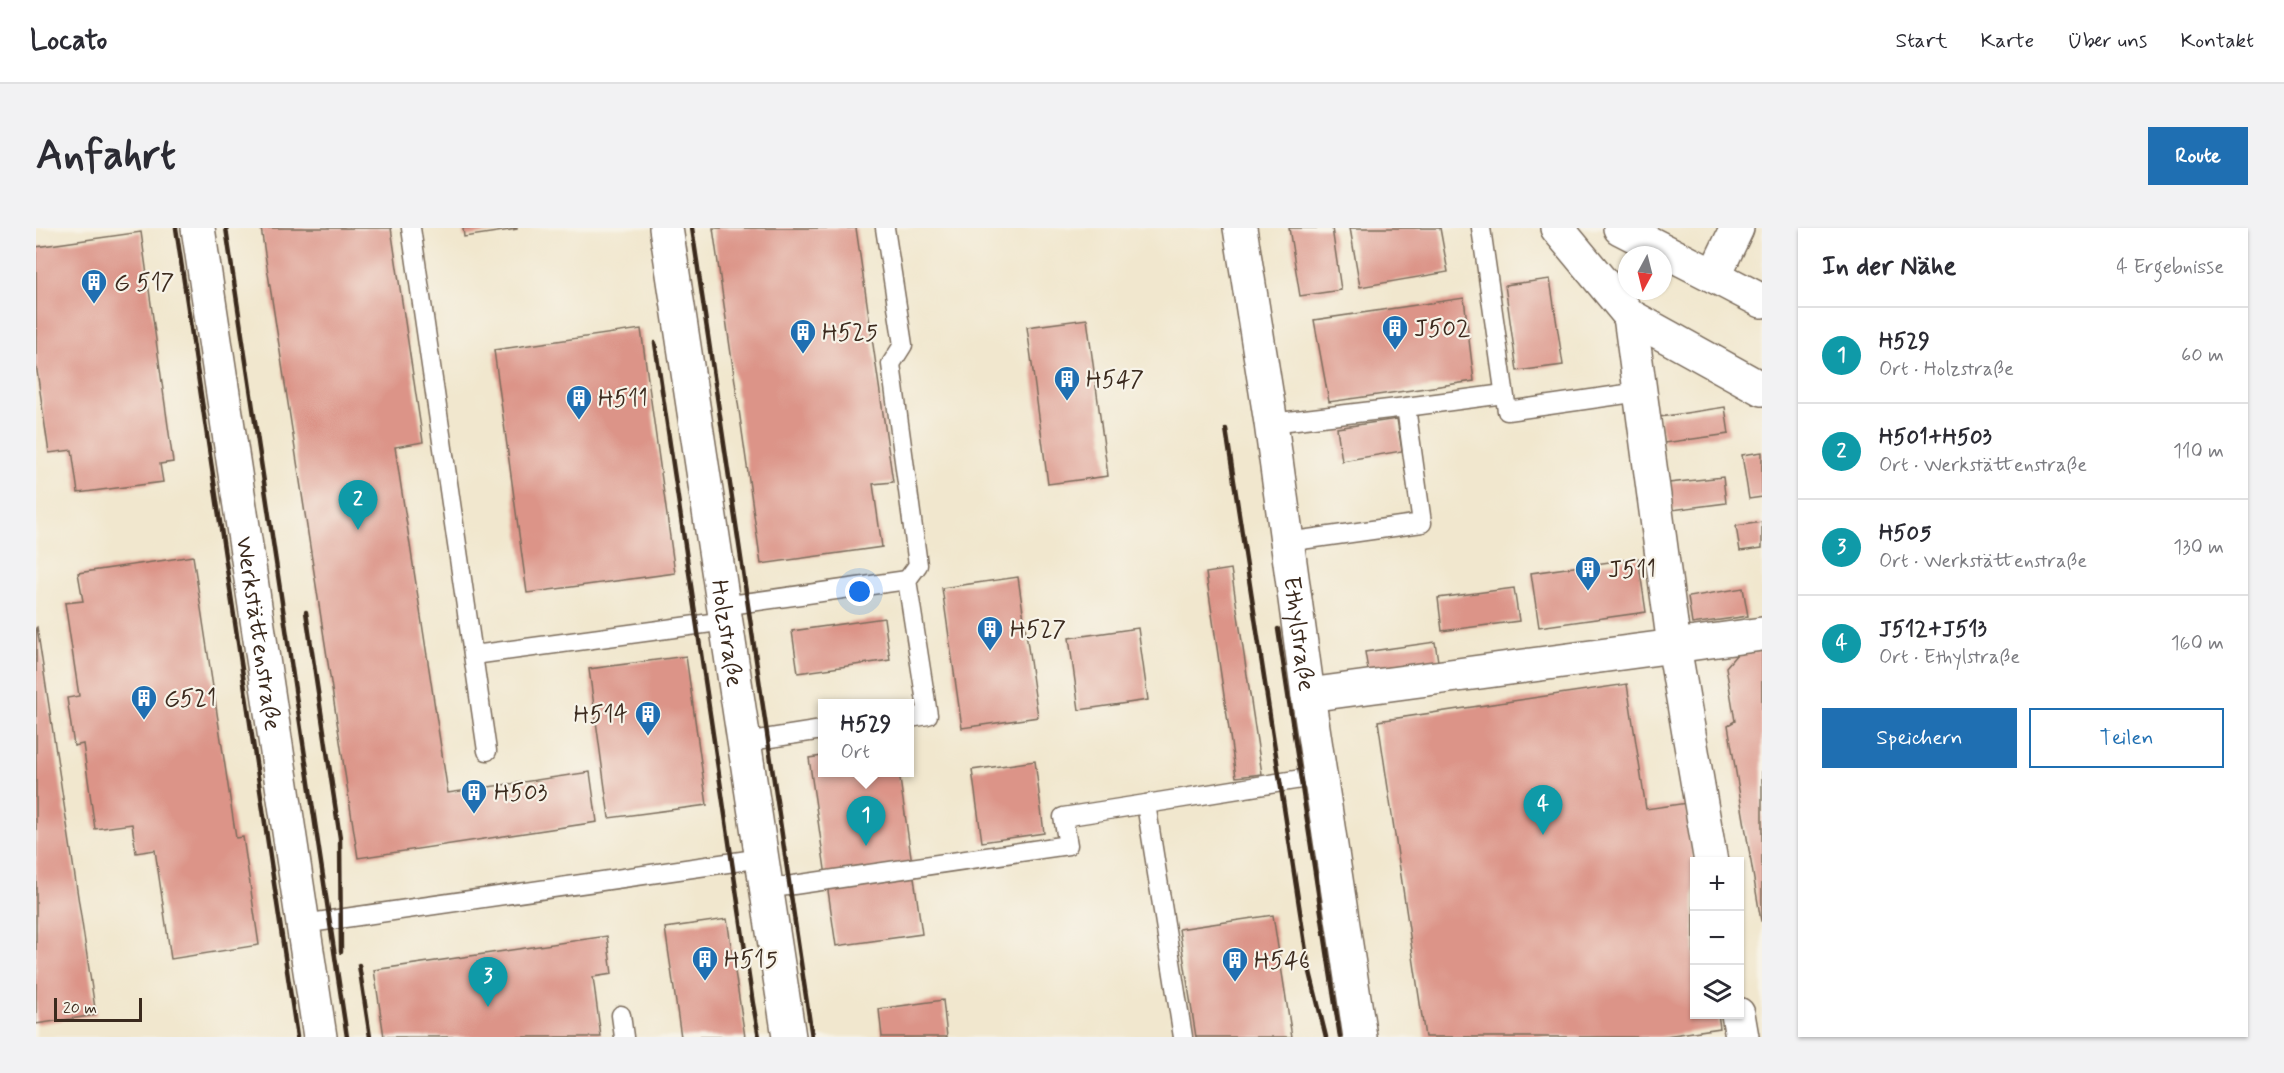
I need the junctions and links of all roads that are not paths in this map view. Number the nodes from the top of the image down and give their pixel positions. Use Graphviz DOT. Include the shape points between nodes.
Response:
graph roads {
  1 [pos="198,228"];
  2 [pos="411,228"];
  3 [pos="666,228"];
  4 [pos="885,228"];
  5 [pos="1239,228"];
  6 [pos="1481,228"];
  7 [pos="1557,228"];
  8 [pos="1620,228"];
  9 [pos="1737,228"];
  10 [pos="1714,276"];
  11 [pos="1762,302"];
  12 [pos="1630,316"];
  13 [pos="1762,389"];
  14 [pos="1640,392"];
  15 [pos="1504,394"];
  16 [pos="1406,407"];
  17 [pos="1271,423"];
  18 [pos="1287,542"];
  19 [pos="907,580"];
  20 [pos="724,613"];
  21 [pos="1762,634"];
  22 [pos="1674,646"];
  23 [pos="474,655"];
  24 [pos="1308,695"];
  25 [pos="914,716"];
  26 [pos="818,731"];
  27 [pos="744,741"];
  28 [pos="487,751"];
  29 [pos="1320,776"];
  30 [pos="1146,804"];
  31 [pos="1710,857"];
  32 [pos="764,874"];
  33 [pos="303,924"];
  34 [pos="621,1015"];
  35 [pos="1739,1019"];
  36 [pos="320,1037"];
  37 [pos="624,1037"];
  38 [pos="789,1037"];
  39 [pos="1183,1037"];
  40 [pos="1360,1037"];
  41 [pos="1742,1037"];
  1 -- 33 [label="street, Werkstättenstraße"];
  2 -- 23 [label="lane"];
  3 -- 20 [label="street, Holzstraße"];
  4 -- 19 [label="lane" via="903,345 891,364 918,565"];
  5 -- 17 [label="street, Ethylstraße"];
  6 -- 15 [label="lane"];
  7 -- 12 [label="street"];
  8 -- 10 [label="street"];
  9 -- 10 [label="street"];
  10 -- 11 [label="street"];
  12 -- 13 [label="street"];
  12 -- 14 [label="street"];
  14 -- 15 [label="lane" via="1507,411"];
  14 -- 22 [label="street"];
  15 -- 16 [label="lane"];
  16 -- 17 [label="lane"];
  16 -- 18 [label="lane" via="1422,524"];
  17 -- 18 [label="street, Ethylstraße"];
  18 -- 24 [label="street, Ethylstraße"];
  19 -- 20 [label="lane"];
  19 -- 25 [label="lane" via="928,715"];
  20 -- 23 [label="lane"];
  20 -- 27 [label="street, Holzstraße"];
  21 -- 22 [label="street"];
  22 -- 24 [label="street"];
  22 -- 31 [label="street"];
  23 -- 28 [label="lane"];
  24 -- 29 [label="street, Ethylstraße"];
  26 -- 27 [label="lane"];
  27 -- 32 [label="street, Holzstraße"];
  29 -- 30 [label="lane"];
  29 -- 40 [label="street, Ethylstraße"];
  30 -- 32 [label="lane" via="1063,817 1068,845"];
  30 -- 39 [label="lane"];
  32 -- 33 [label="lane"];
  32 -- 38 [label="street, Holzstraße"];
  33 -- 36 [label="street, Werkstättenstraße"];
  34 -- 37 [label="lane"];
  35 -- 41 [label="street"];
}
